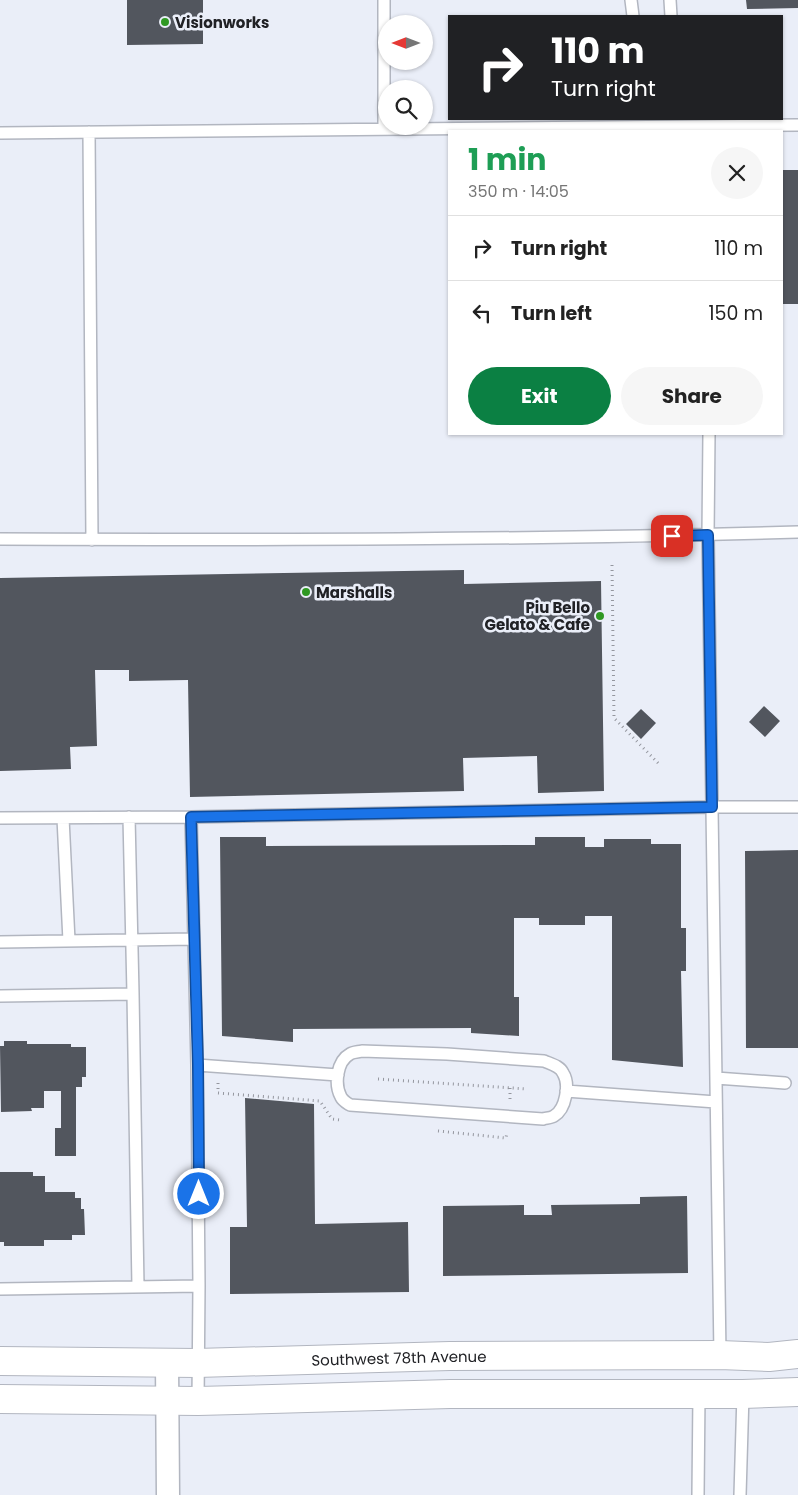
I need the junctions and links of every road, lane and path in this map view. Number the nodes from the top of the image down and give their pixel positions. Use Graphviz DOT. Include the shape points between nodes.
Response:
graph roads {
  1 [pos="384,0"];
  2 [pos="631,0"];
  3 [pos="670,0"];
  4 [pos="633,15"];
  5 [pos="671,15"];
  6 [pos="384,80"];
  7 [pos="454,123"];
  8 [pos="657,124"];
  9 [pos="433,125"];
  10 [pos="798,125"];
  11 [pos="378,129"];
  12 [pos="89,132"];
  13 [pos="0,133"];
  14 [pos="708,435"];
  15 [pos="798,532"];
  16 [pos="708,535"];
  17 [pos="0,539"];
  18 [pos="92,540"];
  19 [pos="612,565"];
  20 [pos="660,765"];
  21 [pos="712,807"];
  22 [pos="798,807"];
  23 [pos="129,817"];
  24 [pos="191,817"];
  25 [pos="0,818"];
  26 [pos="63,818"];
  27 [pos="194,939"];
  28 [pos="131,940"];
  29 [pos="69,941"];
  30 [pos="0,942"];
  31 [pos="133,994"];
  32 [pos="0,996"];
  33 [pos="198,1065"];
  34 [pos="338,1075"];
  35 [pos="716,1078"];
  36 [pos="378,1079"];
  37 [pos="393,1080"];
  38 [pos="785,1083"];
  39 [pos="393,1087"];
  40 [pos="510,1088"];
  41 [pos="527,1089"];
  42 [pos="566,1091"];
  43 [pos="716,1102"];
  44 [pos="509,1104"];
  45 [pos="199,1286"];
  46 [pos="138,1287"];
  47 [pos="0,1289"];
  48 [pos="798,1354"];
  49 [pos="720,1355"];
  50 [pos="769,1357"];
  51 [pos="0,1361"];
  52 [pos="167,1363"];
  53 [pos="198,1363"];
  54 [pos="798,1392"];
  55 [pos="653,1394"];
  56 [pos="699,1394"];
  57 [pos="743,1394"];
  58 [pos="0,1399"];
  59 [pos="167,1401"];
  60 [pos="198,1401"];
  61 [pos="168,1495"];
  62 [pos="698,1495"];
  63 [pos="740,1495"];
  1 -- 6 [label="lane"];
  2 -- 4 [label="lane"];
  3 -- 5 [label="lane"];
  7 -- 8 [label="lane"];
  7 -- 9 [label="lane"];
  8 -- 10 [label="lane"];
  11 -- 12 [label="lane"];
  12 -- 13 [label="lane"];
  12 -- 18 [label="lane"];
  14 -- 16 [label="lane"];
  15 -- 16 [label="lane"];
  16 -- 18 [label="lane"];
  16 -- 21 [label="lane"];
  17 -- 18 [label="lane"];
  19 -- 20 [label="path" via="614,718"];
  21 -- 22 [label="lane"];
  21 -- 24 [label="lane"];
  21 -- 35 [label="lane"];
  23 -- 24 [label="lane"];
  23 -- 26 [label="lane"];
  23 -- 28 [label="lane"];
  24 -- 27 [label="lane"];
  25 -- 26 [label="lane"];
  26 -- 29 [label="lane"];
  27 -- 28 [label="lane"];
  27 -- 33 [label="lane"];
  28 -- 29 [label="lane"];
  28 -- 31 [label="lane"];
  29 -- 30 [label="lane"];
  31 -- 32 [label="lane"];
  31 -- 46 [label="lane"];
  33 -- 34 [label="lane"];
  33 -- 45 [label="lane"];
  34 -- 42 [label="lane" via="342,1062 351,1053 447,1054 544,1061 563,1072"];
  34 -- 42 [label="lane" via="341,1097 350,1105 498,1116 543,1119 554,1116 566,1098"];
  35 -- 38 [label="lane"];
  35 -- 43 [label="lane"];
  36 -- 37 [label="path"];
  37 -- 39 [label="path"];
  37 -- 40 [label="path"];
  40 -- 41 [label="path"];
  40 -- 44 [label="path"];
  42 -- 43 [label="lane"];
  43 -- 49 [label="lane"];
  45 -- 46 [label="lane"];
  45 -- 53 [label="lane"];
  46 -- 47 [label="lane"];
  48 -- 50 [label="street, Southwest 78th Avenue"];
  49 -- 50 [label="street, Southwest 78th Avenue"];
  49 -- 53 [label="street, Southwest 78th Avenue" via="450,1356"];
  49 -- 55 [label="street"];
  50 -- 56 [label="street"];
  51 -- 52 [label="street, Southwest 78th Avenue"];
  52 -- 53 [label="street, Southwest 78th Avenue"];
  52 -- 59 [label="street"];
  53 -- 60 [label="lane"];
  54 -- 57 [label="street"];
  55 -- 56 [label="street"];
  55 -- 60 [label="street" via="450,1394"];
  56 -- 57 [label="street"];
  56 -- 62 [label="lane"];
  57 -- 63 [label="lane"];
  58 -- 59 [label="street"];
  59 -- 60 [label="street"];
  59 -- 61 [label="street"];
}
